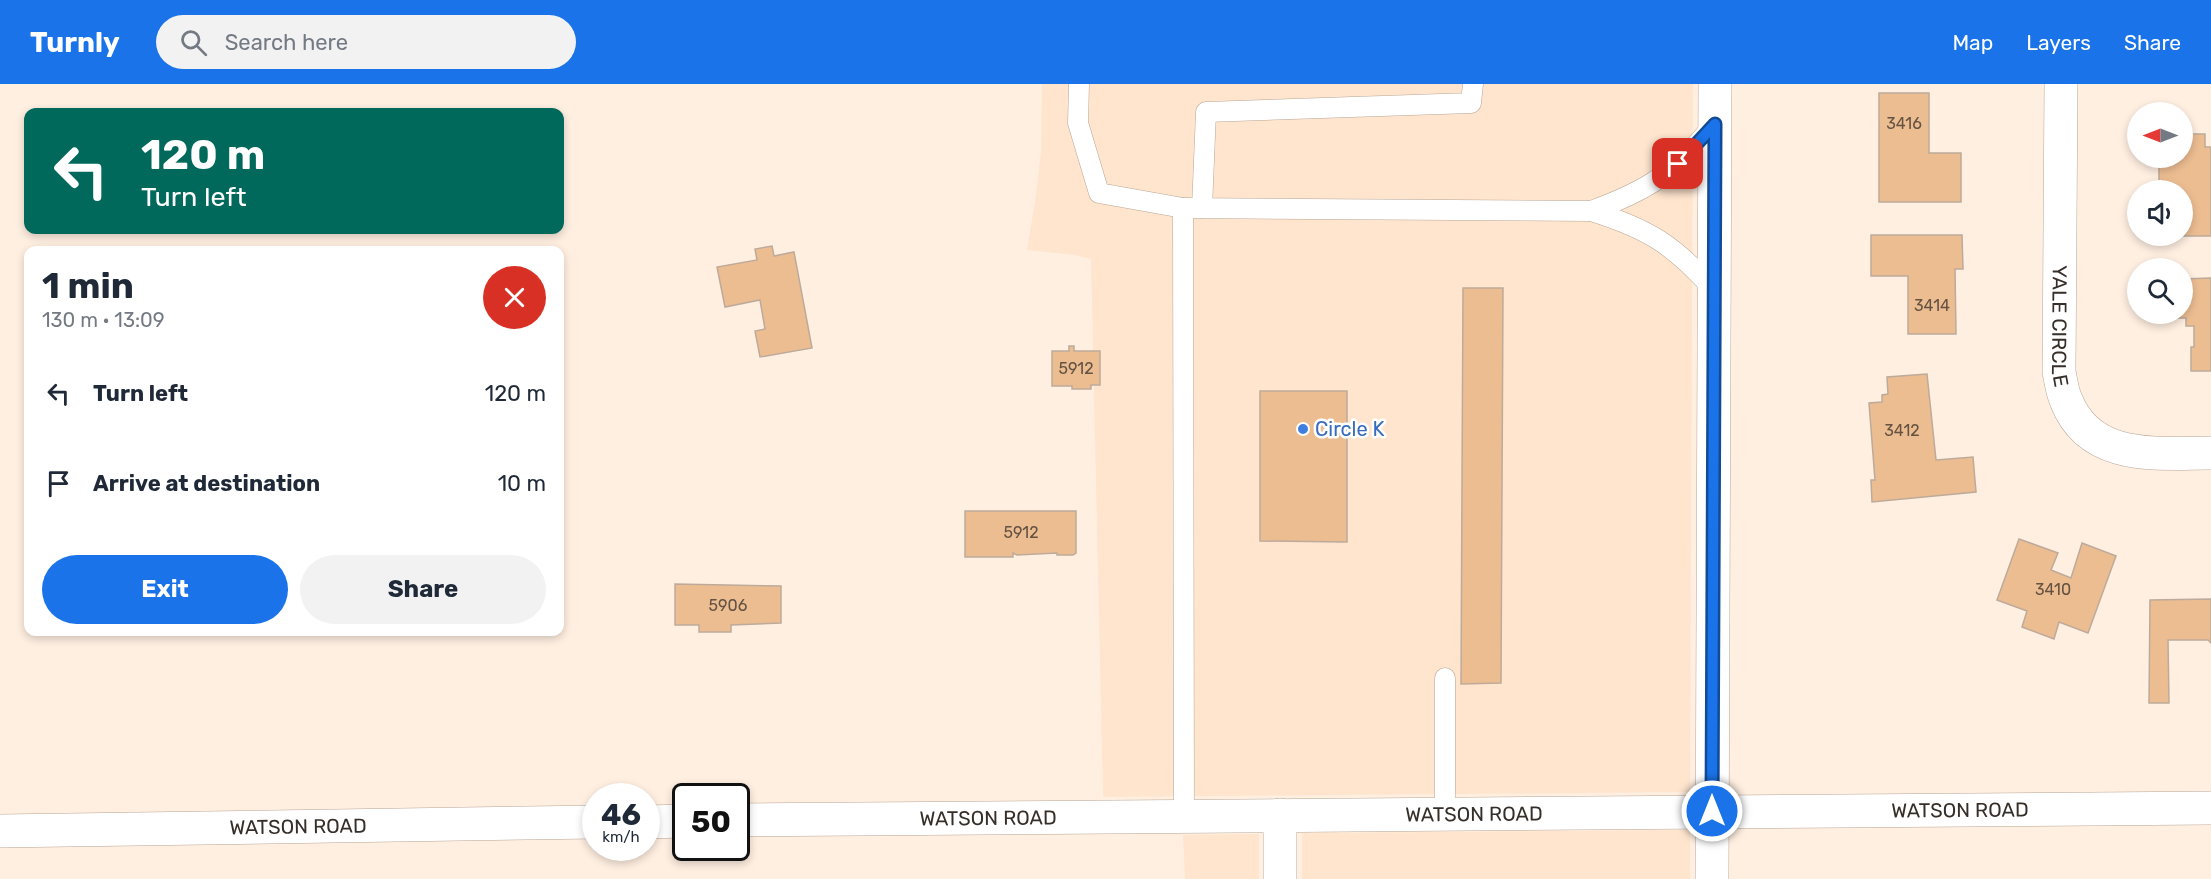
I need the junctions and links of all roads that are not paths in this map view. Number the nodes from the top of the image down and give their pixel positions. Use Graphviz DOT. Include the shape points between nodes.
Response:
graph roads {
  1 [pos="1079,84"];
  2 [pos="1473,84"];
  3 [pos="1715,84"];
  4 [pos="2061,84"];
  5 [pos="1715,124"];
  6 [pos="1182,208"];
  7 [pos="1202,208"];
  8 [pos="1591,211"];
  9 [pos="1714,290"];
  10 [pos="2211,453"];
  11 [pos="1445,678"];
  12 [pos="2211,808"];
  13 [pos="1712,811"];
  14 [pos="1445,813"];
  15 [pos="1184,815"];
  16 [pos="1280,815"];
  17 [pos="750,820"];
  18 [pos="582,822"];
  19 [pos="0,831"];
  20 [pos="1280,879"];
  21 [pos="1712,879"];
  1 -- 6 [label="lane" via="1078,123 1099,193"];
  2 -- 7 [label="lane" via="1471,103 1206,112"];
  3 -- 5 [label="street"];
  4 -- 10 [label="street, YALE CIRCLE" via="2059,372 2066,399 2076,418 2094,437 2120,449"];
  5 -- 8 [label="lane" via="1678,164 1654,183"];
  5 -- 9 [label="street"];
  6 -- 7 [label="lane"];
  6 -- 15 [label="lane"];
  7 -- 8 [label="lane"];
  8 -- 9 [label="lane" via="1627,222 1657,238 1688,261"];
  9 -- 13 [label="street"];
  11 -- 14 [label="lane"];
  12 -- 13 [label="street, WATSON ROAD"];
  13 -- 14 [label="street, WATSON ROAD"];
  13 -- 21 [label="street"];
  14 -- 16 [label="street, WATSON ROAD"];
  15 -- 16 [label="street, WATSON ROAD"];
  15 -- 17 [label="street, WATSON ROAD"];
  16 -- 20 [label="street"];
  18 -- 19 [label="street, WATSON ROAD"];
}
